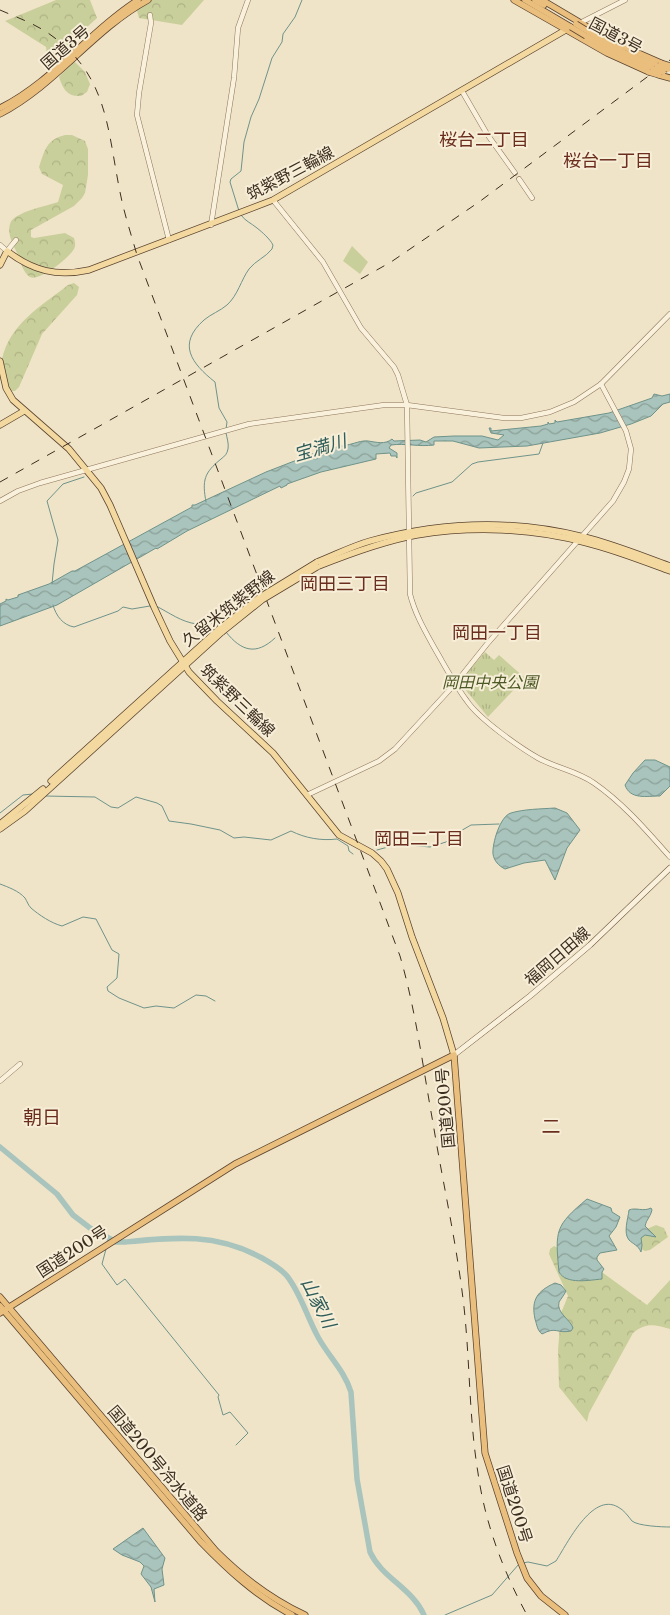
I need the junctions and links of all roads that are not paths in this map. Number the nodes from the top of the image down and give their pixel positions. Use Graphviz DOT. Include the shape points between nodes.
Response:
graph roads {
  1 [pos="138,0"];
  2 [pos="148,0"];
  3 [pos="248,0"];
  4 [pos="514,0"];
  5 [pos="525,0"];
  6 [pos="535,0"];
  7 [pos="542,0"];
  8 [pos="625,0"];
  9 [pos="548,10"];
  10 [pos="150,15"];
  11 [pos="580,22"];
  12 [pos="567,29"];
  13 [pos="655,68"];
  14 [pos="667,71"];
  15 [pos="670,78"];
  16 [pos="39,87"];
  17 [pos="462,91"];
  18 [pos="0,107"];
  19 [pos="0,114"];
  20 [pos="0,118"];
  21 [pos="514,173"];
  22 [pos="519,179"];
  23 [pos="532,198"];
  24 [pos="274,200"];
  25 [pos="211,225"];
  26 [pos="16,240"];
  27 [pos="169,240"];
  28 [pos="0,245"];
  29 [pos="7,251"];
  30 [pos="0,265"];
  31 [pos="670,314"];
  32 [pos="0,361"];
  33 [pos="601,384"];
  34 [pos="407,405"];
  35 [pos="24,411"];
  36 [pos="0,425"];
  37 [pos="87,470"];
  38 [pos="0,501"];
  39 [pos="408,535"];
  40 [pos="580,538"];
  41 [pos="670,566"];
  42 [pos="670,571"];
  43 [pos="183,663"];
  44 [pos="455,684"];
  45 [pos="307,795"];
  46 [pos="0,824"];
  47 [pos="0,829"];
  48 [pos="670,857"];
  49 [pos="670,868"];
  50 [pos="454,1055"];
  51 [pos="20,1064"];
  52 [pos="0,1081"];
  53 [pos="0,1297"];
  54 [pos="3,1310"];
  55 [pos="292,1615"];
  56 [pos="305,1615"];
  57 [pos="566,1615"];
  1 -- 18 [label="highway, 国道3号" via="31,88"];
  2 -- 16 [label="highway, 国道3号" via="112,24"];
  3 -- 25 [label="street" via="238,28"];
  4 -- 12 [label="highway"];
  5 -- 9 [label="highway, 国道3号"];
  6 -- 9 [label="highway, 国道3号"];
  7 -- 11 [label="highway"];
  8 -- 11 [label="street"];
  9 -- 13 [label="highway, 国道3号, bridge"];
  10 -- 27 [label="street" via="137,115"];
  11 -- 12 [label="main road, 筑紫野三輪線"];
  11 -- 13 [label="highway"];
  12 -- 13 [label="highway" via="607,53"];
  12 -- 17 [label="main road, 筑紫野三輪線"];
  13 -- 14 [label="highway, bridge"];
  13 -- 14 [label="highway, bridge"];
  14 -- 15 [label="highway"];
  16 -- 19 [label="highway, 国道3号"];
  16 -- 20 [label="highway"];
  17 -- 21 [label="street"];
  17 -- 24 [label="main road, 筑紫野三輪線"];
  22 -- 23 [label="street"];
  24 -- 25 [label="main road, 筑紫野三輪線"];
  24 -- 34 [label="street" via="323,262 361,328 394,367"];
  25 -- 27 [label="main road, 筑紫野三輪線"];
  26 -- 29 [label="street"];
  27 -- 29 [label="main road, 筑紫野三輪線" via="70,274 30,266"];
  28 -- 29 [label="street"];
  29 -- 30 [label="main road"];
  31 -- 33 [label="street"];
  32 -- 35 [label="main road, 筑紫野三輪線" via="6,388"];
  33 -- 34 [label="street" via="567,405 522,418 499,418"];
  33 -- 40 [label="street" via="629,440 629,469 613,501"];
  34 -- 37 [label="street" via="374,406 249,424"];
  34 -- 39 [label="street"];
  35 -- 36 [label="main road"];
  35 -- 37 [label="main road, 筑紫野三輪線"];
  37 -- 38 [label="street" via="40,483"];
  37 -- 43 [label="main road, 筑紫野三輪線" via="106,497 154,607"];
  39 -- 40 [label="main road, 久留米筑紫野線" via="489,529"];
  39 -- 43 [label="main road, 久留米筑紫野線, bridge" via="318,564 220,630"];
  39 -- 44 [label="street" via="413,606"];
  40 -- 41 [label="main road, 久留米筑紫野線" via="621,548"];
  40 -- 42 [label="main road, 久留米筑紫野線"];
  40 -- 44 [label="street"];
  43 -- 45 [label="main road, 筑紫野三輪線" via="217,701 273,753"];
  43 -- 46 [label="main road, 久留米筑紫野線"];
  43 -- 47 [label="main road, 久留米筑紫野線" via="37,800"];
  44 -- 45 [label="street" via="386,756"];
  44 -- 48 [label="street" via="475,711 520,746 603,789"];
  45 -- 50 [label="main road, 筑紫野三輪線" via="338,835 372,854 387,869"];
  49 -- 50 [label="main road, 福岡日田線" via="590,945"];
  50 -- 54 [label="highway, 国道200号" via="235,1164"];
  50 -- 57 [label="highway, 国道200号" via="486,1453 527,1578 541,1596"];
  51 -- 52 [label="street"];
  53 -- 54 [label="highway"];
  54 -- 55 [label="highway" via="214,1555 244,1584"];
  54 -- 56 [label="highway, 国道200号冷水道路" via="216,1551 264,1592"];
}
